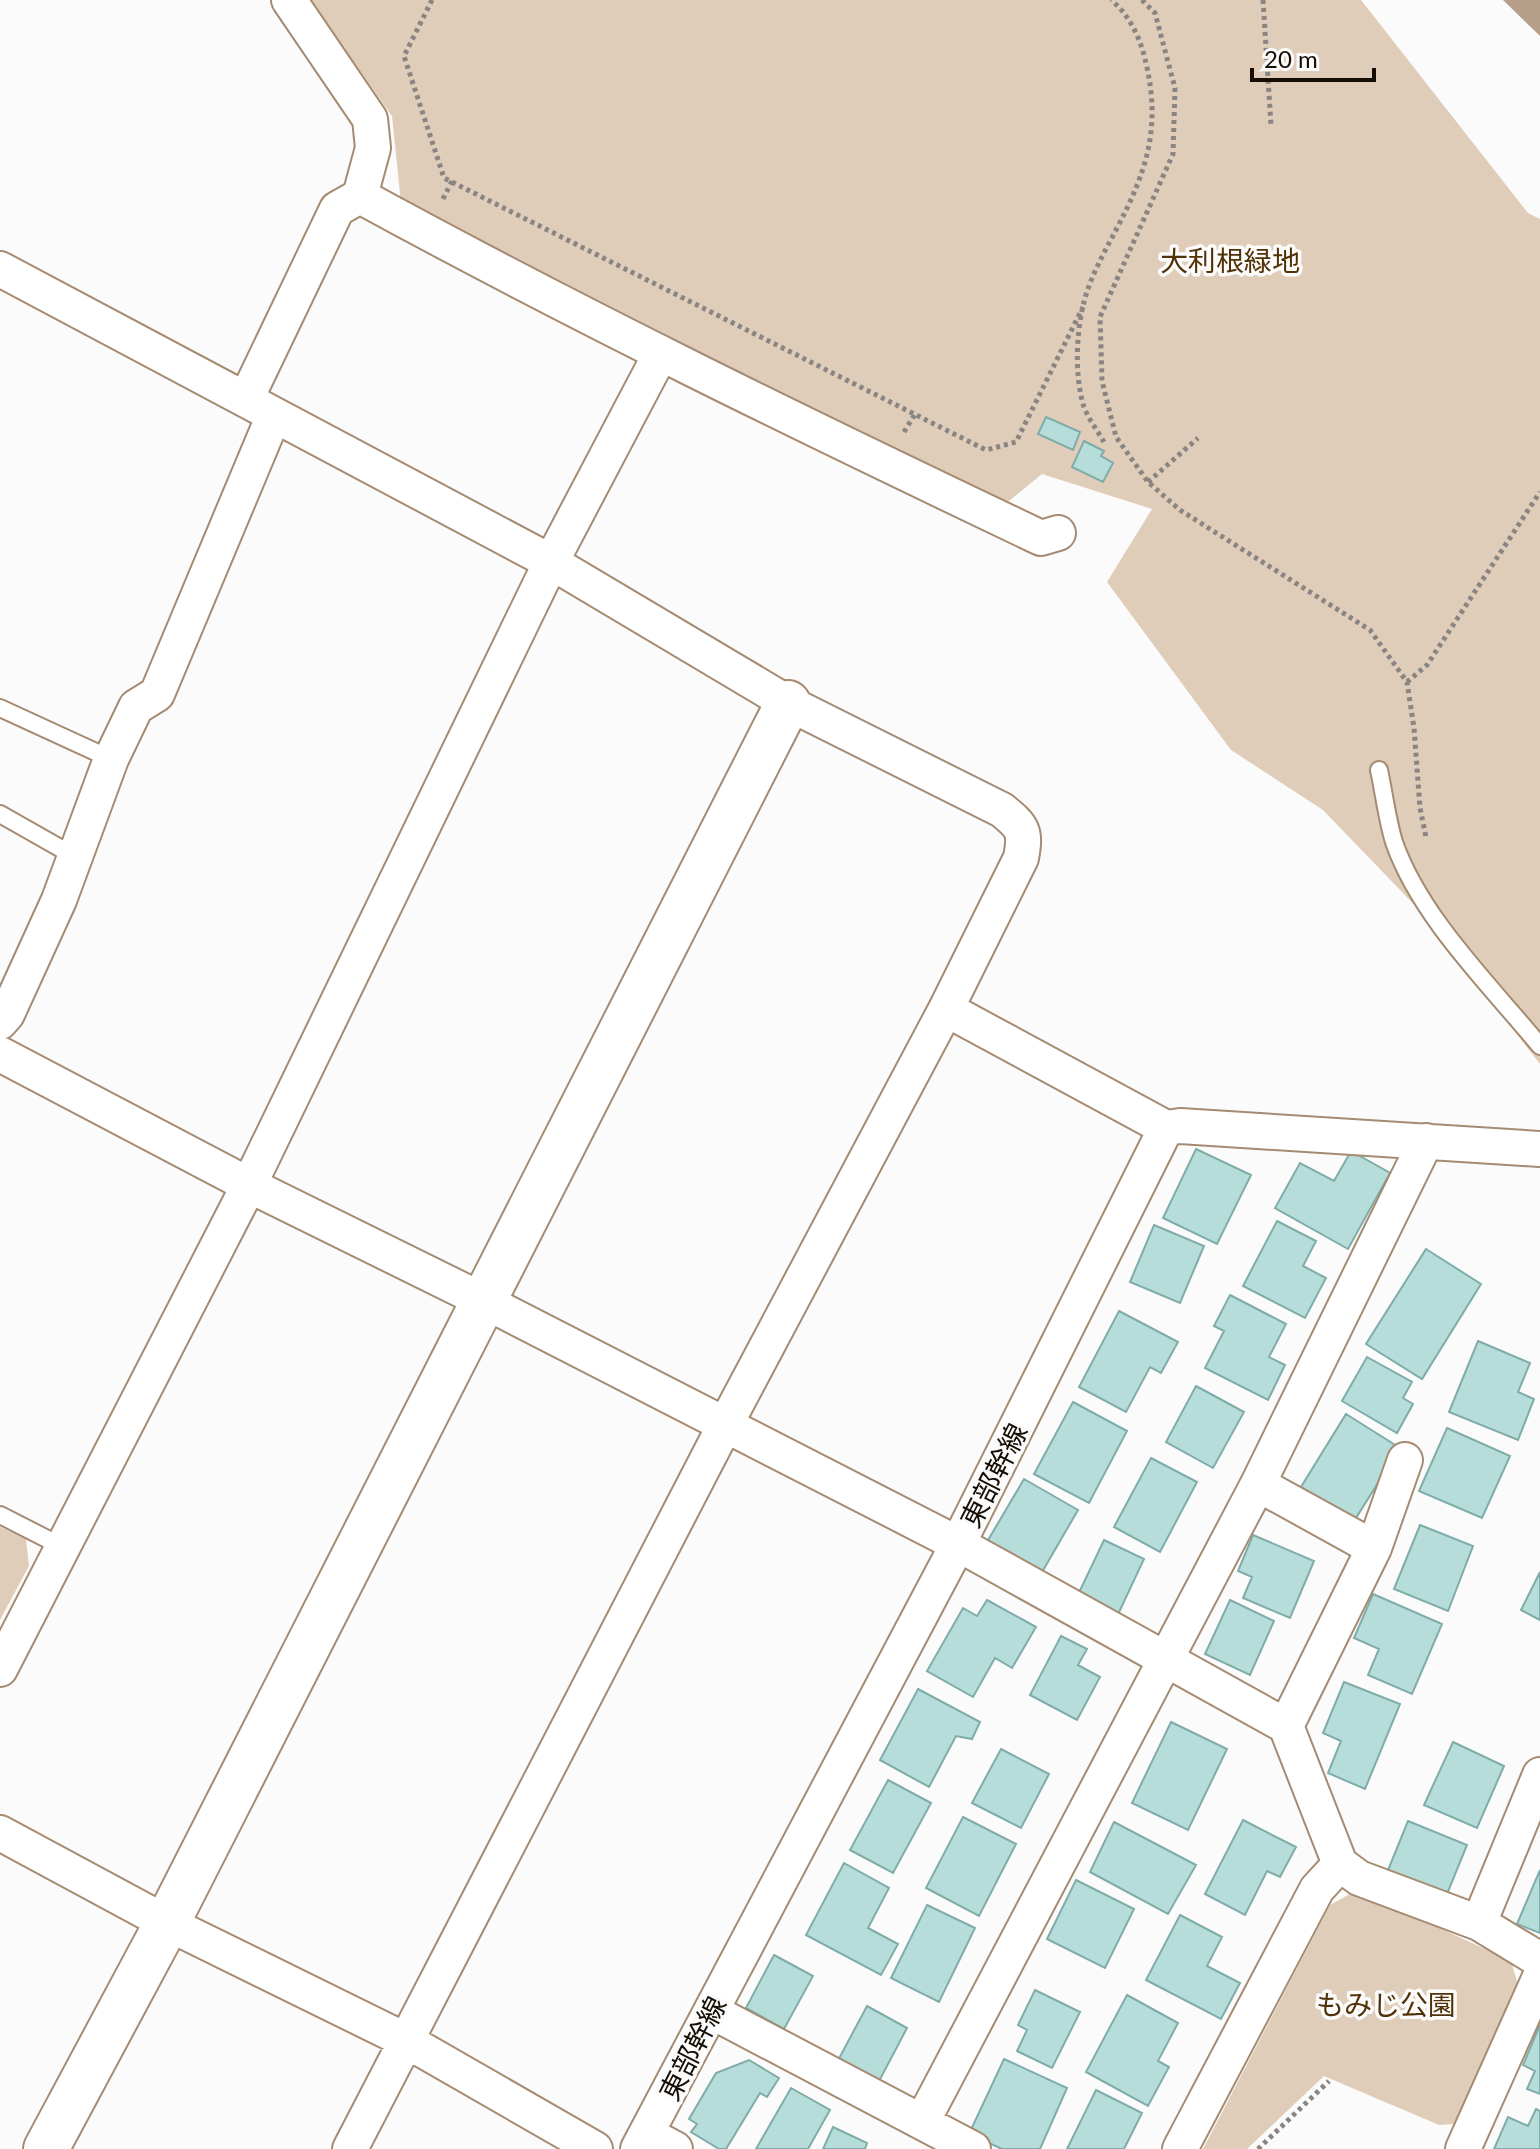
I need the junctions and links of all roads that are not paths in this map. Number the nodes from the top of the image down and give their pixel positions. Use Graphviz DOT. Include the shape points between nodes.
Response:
graph roads {
  1 [pos="289,0"];
  2 [pos="360,196"];
  3 [pos="0,269"];
  4 [pos="661,353"];
  5 [pos="260,407"];
  6 [pos="1058,533"];
  7 [pos="551,562"];
  8 [pos="788,703"];
  9 [pos="0,708"];
  10 [pos="111,759"];
  11 [pos="1379,770"];
  12 [pos="0,814"];
  13 [pos="74,856"];
  14 [pos="946,1009"];
  15 [pos="0,1022"];
  16 [pos="1540,1046"];
  17 [pos="3,1065"];
  18 [pos="1166,1128"];
  19 [pos="1426,1141"];
  20 [pos="1540,1149"];
  21 [pos="249,1185"];
  22 [pos="482,1300"];
  23 [pos="724,1427"];
  24 [pos="1405,1460"];
  25 [pos="1258,1484"];
  26 [pos="0,1515"];
  27 [pos="958,1544"];
  28 [pos="61,1546"];
  29 [pos="1374,1548"];
  30 [pos="1166,1661"];
  31 [pos="0,1669"];
  32 [pos="1286,1726"];
  33 [pos="1540,1775"];
  34 [pos="0,1833"];
  35 [pos="1340,1864"];
  36 [pos="167,1923"];
  37 [pos="1479,1923"];
  38 [pos="1540,1960"];
  39 [pos="1540,1977"];
  40 [pos="711,2011"];
  41 [pos="407,2041"];
  42 [pos="922,2122"];
  43 [pos="653,2144"];
  44 [pos="46,2149"];
  45 [pos="350,2149"];
  46 [pos="595,2149"];
  47 [pos="973,2149"];
  48 [pos="1180,2149"];
  49 [pos="1463,2149"];
  1 -- 2 [label="street" via="370,119 373,148"];
  2 -- 4 [label="street"];
  2 -- 5 [label="street" via="337,209"];
  3 -- 5 [label="street"];
  4 -- 6 [label="street" via="1041,538"];
  4 -- 7 [label="street"];
  5 -- 7 [label="street"];
  5 -- 10 [label="street" via="157,694 136,707"];
  7 -- 8 [label="street"];
  7 -- 21 [label="street"];
  8 -- 14 [label="street" via="1002,810 1019,824 1025,838 1021,858"];
  8 -- 22 [label="street"];
  9 -- 10 [label="lane"];
  10 -- 13 [label="street"];
  11 -- 16 [label="lane" via="1394,840 1410,880 1433,916"];
  12 -- 13 [label="lane"];
  13 -- 15 [label="street" via="59,900"];
  14 -- 18 [label="street"];
  14 -- 23 [label="street"];
  17 -- 21 [label="street"];
  18 -- 19 [label="street"];
  18 -- 27 [label="street, 東部幹線"];
  19 -- 20 [label="street"];
  19 -- 25 [label="street"];
  21 -- 22 [label="street"];
  21 -- 28 [label="street"];
  22 -- 23 [label="street"];
  22 -- 36 [label="street"];
  23 -- 27 [label="street"];
  23 -- 41 [label="street"];
  24 -- 29 [label="street"];
  25 -- 29 [label="street"];
  25 -- 30 [label="street"];
  26 -- 28 [label="lane"];
  27 -- 30 [label="street"];
  27 -- 40 [label="street, 東部幹線"];
  28 -- 31 [label="street"];
  29 -- 32 [label="street"];
  30 -- 32 [label="street"];
  30 -- 42 [label="street"];
  32 -- 35 [label="street"];
  33 -- 37 [label="street"];
  34 -- 36 [label="street"];
  35 -- 37 [label="street" via="1359,1878"];
  35 -- 48 [label="street" via="1317,1889"];
  36 -- 41 [label="street"];
  36 -- 44 [label="street"];
  37 -- 38 [label="street"];
  39 -- 49 [label="street"];
  40 -- 42 [label="street"];
  40 -- 43 [label="street, 東部幹線"];
  41 -- 45 [label="street"];
  41 -- 46 [label="street"];
  42 -- 47 [label="street"];
}
